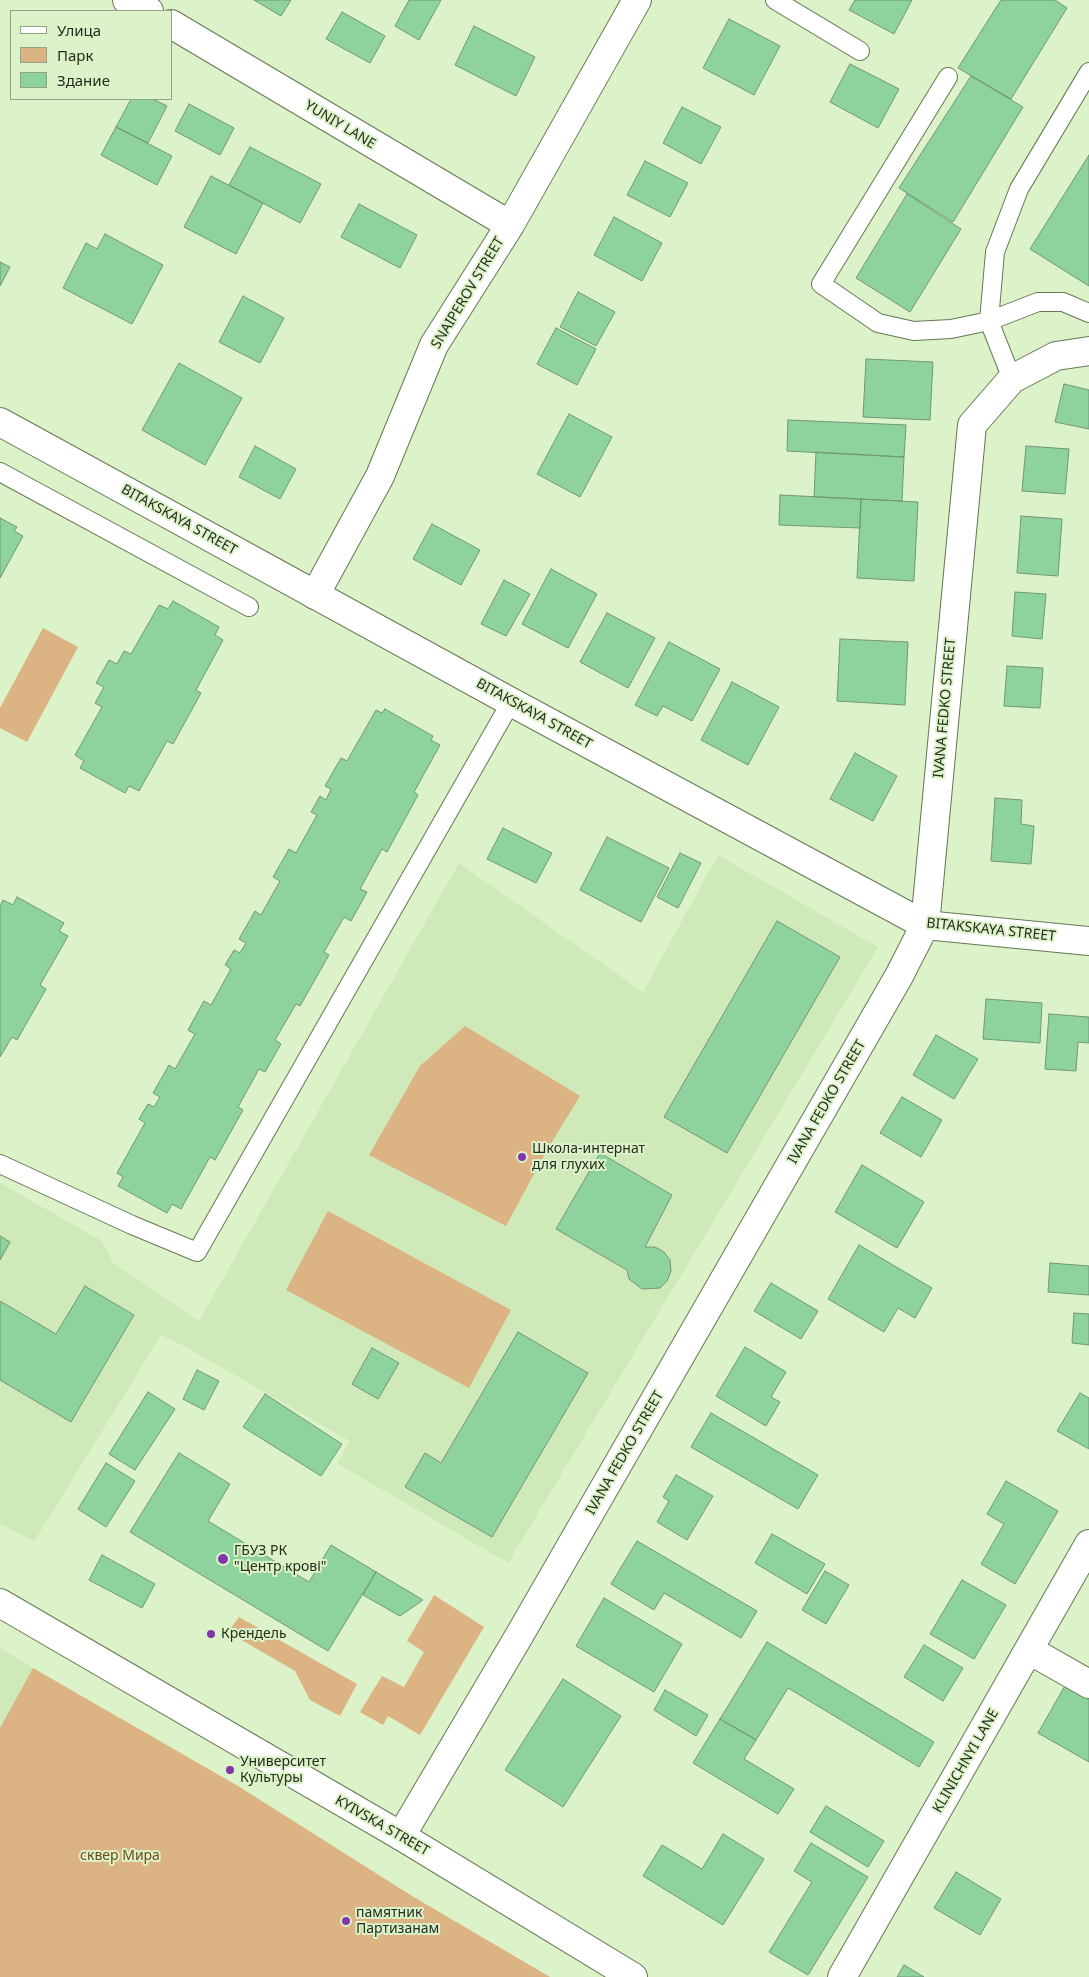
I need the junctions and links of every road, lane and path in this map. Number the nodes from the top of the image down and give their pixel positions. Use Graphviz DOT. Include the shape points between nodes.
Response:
graph roads {
  1 [pos="127,0"];
  2 [pos="637,0"];
  3 [pos="775,0"];
  4 [pos="147,10"];
  5 [pos="172,25"];
  6 [pos="860,51"];
  7 [pos="1089,72"];
  8 [pos="948,77"];
  9 [pos="510,225"];
  10 [pos="1089,313"];
  11 [pos="989,321"];
  12 [pos="1089,351"];
  13 [pos="1012,379"];
  14 [pos="0,422"];
  15 [pos="0,472"];
  16 [pos="314,595"];
  17 [pos="248,607"];
  18 [pos="511,702"];
  19 [pos="925,925"];
  20 [pos="1089,941"];
  21 [pos="0,1164"];
  22 [pos="1089,1544"];
  23 [pos="0,1603"];
  24 [pos="1029,1650"];
  25 [pos="1089,1684"];
  26 [pos="401,1836"];
  27 [pos="633,1977"];
  28 [pos="842,1977"];
  1 -- 4 [label="street"];
  2 -- 9 [label="street, SNAIPEROV STREET"];
  3 -- 6 [label="lane"];
  5 -- 9 [label="street, YUNIY LANE"];
  7 -- 11 [label="lane" via="1019,189 994,252"];
  8 -- 11 [label="lane" via="821,284 878,323 914,331 951,329"];
  9 -- 16 [label="street, SNAIPEROV STREET" via="434,345 380,476"];
  10 -- 11 [label="lane" via="1063,302 1038,302"];
  11 -- 13 [label="lane"];
  12 -- 13 [label="street, IVANA FEDKO STREET" via="1056,356"];
  13 -- 19 [label="street, IVANA FEDKO STREET" via="972,425"];
  14 -- 16 [label="street, BITAKSKAYA STREET"];
  15 -- 17 [label="lane"];
  16 -- 18 [label="street, BITAKSKAYA STREET"];
  18 -- 19 [label="street, BITAKSKAYA STREET"];
  18 -- 21 [label="lane" via="197,1252"];
  19 -- 20 [label="street, BITAKSKAYA STREET"];
  19 -- 26 [label="street, IVANA FEDKO STREET" via="894,985"];
  22 -- 24 [label="street, KLINICHNYI LANE"];
  23 -- 26 [label="street, KYIVSKA STREET"];
  24 -- 25 [label="street"];
  24 -- 28 [label="street, KLINICHNYI LANE"];
  26 -- 27 [label="street, KYIVSKA STREET"];
}
